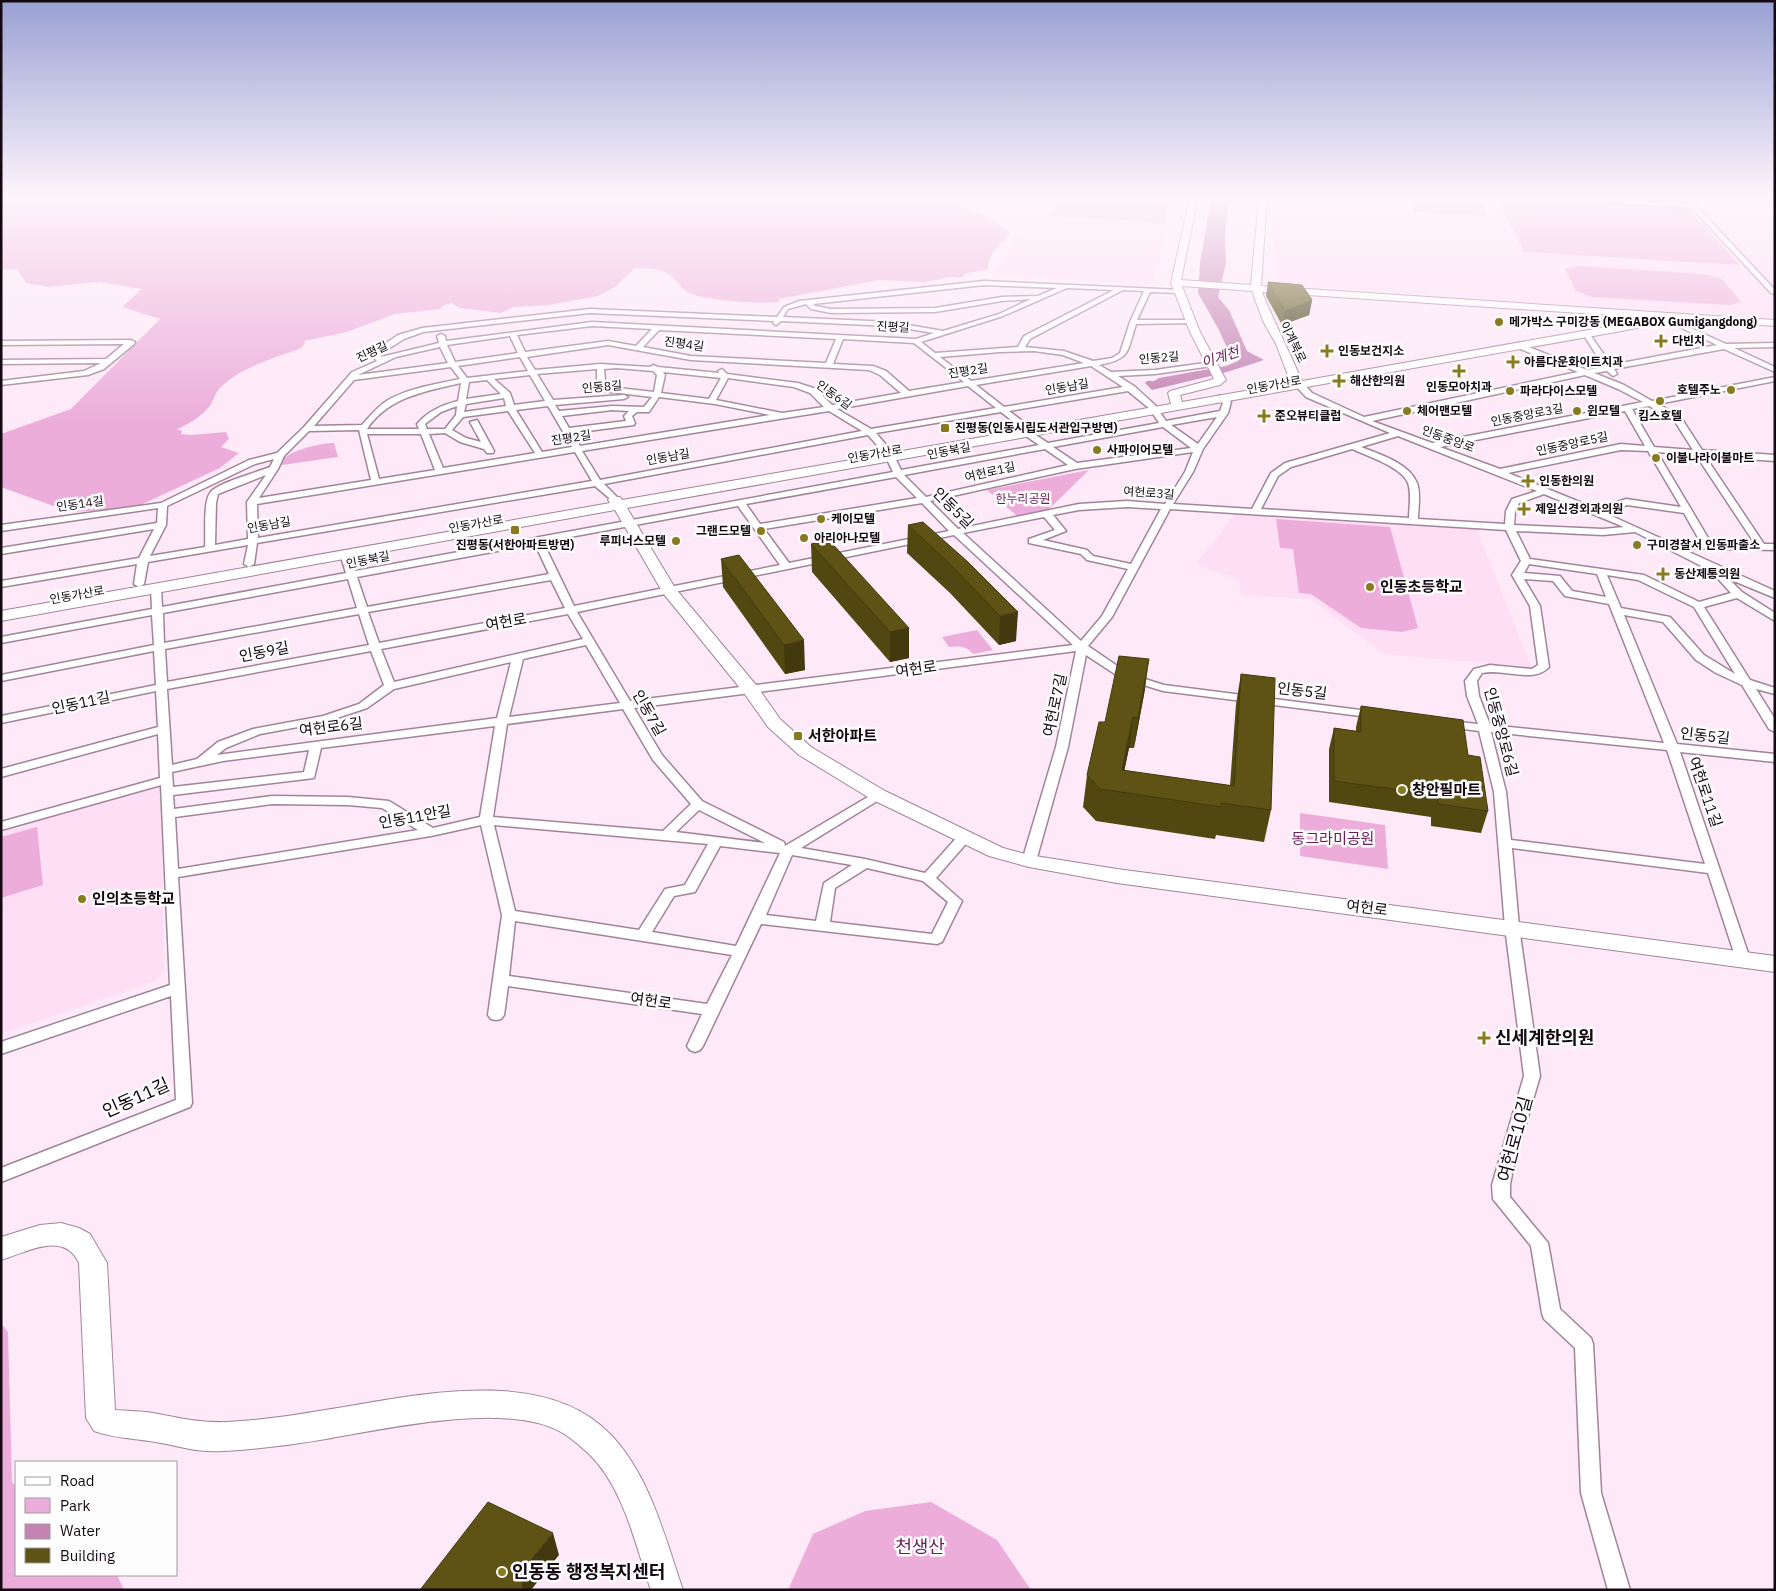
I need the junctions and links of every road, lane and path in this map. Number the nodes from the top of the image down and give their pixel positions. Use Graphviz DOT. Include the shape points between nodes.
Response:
graph roads {
  1 [pos="1180,271"];
  2 [pos="1257,271"];
  3 [pos="1754,271"];
  4 [pos="1066,286"];
  5 [pos="1177,287"];
  6 [pos="1122,289"];
  7 [pos="1148,290"];
  8 [pos="1256,290"];
  9 [pos="1773,292"];
  10 [pos="1044,297"];
  11 [pos="808,302"];
  12 [pos="935,310"];
  13 [pos="847,311"];
  14 [pos="662,314"];
  15 [pos="724,316"];
  16 [pos="780,318"];
  17 [pos="1664,318"];
  18 [pos="818,321"];
  19 [pos="915,322"];
  20 [pos="1133,322"];
  21 [pos="1192,322"];
  22 [pos="592,324"];
  23 [pos="1775,324"];
  24 [pos="658,327"];
  25 [pos="439,329"];
  26 [pos="710,330"];
  27 [pos="513,333"];
  28 [pos="944,333"];
  29 [pos="766,334"];
  30 [pos="1587,334"];
  31 [pos="794,336"];
  32 [pos="840,337"];
  33 [pos="916,341"];
  34 [pos="1,343"];
  35 [pos="15,343"];
  36 [pos="442,344"];
  37 [pos="1521,346"];
  38 [pos="1725,346"];
  39 [pos="1775,346"];
  40 [pos="637,349"];
  41 [pos="1020,350"];
  42 [pos="663,353"];
  43 [pos="1,354"];
  44 [pos="522,355"];
  45 [pos="935,355"];
  46 [pos="731,360"];
  47 [pos="108,361"];
  48 [pos="381,361"];
  49 [pos="1,362"];
  50 [pos="1090,363"];
  51 [pos="452,364"];
  52 [pos="829,364"];
  53 [pos="1212,364"];
  54 [pos="600,366"];
  55 [pos="1610,368"];
  56 [pos="655,370"];
  57 [pos="1775,370"];
  58 [pos="532,373"];
  59 [pos="1586,373"];
  60 [pos="725,376"];
  61 [pos="1112,376"];
  62 [pos="488,378"];
  63 [pos="351,379"];
  64 [pos="1775,379"];
  65 [pos="465,380"];
  66 [pos="1,383"];
  67 [pos="1297,383"];
  68 [pos="969,384"];
  69 [pos="1621,387"];
  70 [pos="1131,388"];
  71 [pos="907,394"];
  72 [pos="506,395"];
  73 [pos="657,395"];
  74 [pos="1221,398"];
  75 [pos="712,400"];
  76 [pos="461,402"];
  77 [pos="1176,402"];
  78 [pos="550,403"];
  79 [pos="1648,403"];
  80 [pos="511,408"];
  81 [pos="830,408"];
  82 [pos="1152,408"];
  83 [pos="1627,408"];
  84 [pos="636,409"];
  85 [pos="1005,410"];
  86 [pos="1224,413"];
  87 [pos="557,414"];
  88 [pos="460,415"];
  89 [pos="784,416"];
  90 [pos="1363,420"];
  91 [pos="474,422"];
  92 [pos="1164,424"];
  93 [pos="307,429"];
  94 [pos="363,430"];
  95 [pos="1026,430"];
  96 [pos="424,431"];
  97 [pos="447,431"];
  98 [pos="567,432"];
  99 [pos="870,432"];
  100 [pos="1397,434"];
  101 [pos="1046,445"];
  102 [pos="1352,446"];
  103 [pos="1432,446"];
  104 [pos="488,447"];
  105 [pos="577,449"];
  106 [pos="1198,449"];
  107 [pos="1650,449"];
  108 [pos="889,454"];
  109 [pos="1701,454"];
  110 [pos="280,455"];
  111 [pos="540,455"];
  112 [pos="1775,458"];
  113 [pos="495,462"];
  114 [pos="1075,466"];
  115 [pos="274,469"];
  116 [pos="440,471"];
  117 [pos="1499,472"];
  118 [pos="898,474"];
  119 [pos="376,482"];
  120 [pos="597,483"];
  121 [pos="1545,491"];
  122 [pos="924,500"];
  123 [pos="252,502"];
  124 [pos="617,503"];
  125 [pos="740,503"];
  126 [pos="163,505"];
  127 [pos="1167,507"];
  128 [pos="1688,511"];
  129 [pos="1255,512"];
  130 [pos="1596,513"];
  131 [pos="1047,514"];
  132 [pos="1414,522"];
  133 [pos="630,524"];
  134 [pos="161,525"];
  135 [pos="758,527"];
  136 [pos="1508,527"];
  137 [pos="1,528"];
  138 [pos="1636,530"];
  139 [pos="956,532"];
  140 [pos="253,541"];
  141 [pos="538,541"];
  142 [pos="1666,545"];
  143 [pos="1708,546"];
  144 [pos="1761,546"];
  145 [pos="1775,546"];
  146 [pos="210,548"];
  147 [pos="1,551"];
  148 [pos="345,554"];
  149 [pos="143,560"];
  150 [pos="1526,561"];
  151 [pos="249,564"];
  152 [pos="787,567"];
  153 [pos="1134,567"];
  154 [pos="1712,568"];
  155 [pos="1601,572"];
  156 [pos="352,575"];
  157 [pos="1517,575"];
  158 [pos="555,576"];
  159 [pos="1,584"];
  160 [pos="139,584"];
  161 [pos="156,588"];
  162 [pos="668,590"];
  163 [pos="1738,594"];
  164 [pos="1775,595"];
  165 [pos="1615,606"];
  166 [pos="1698,606"];
  167 [pos="1,608"];
  168 [pos="364,610"];
  169 [pos="571,610"];
  170 [pos="156,612"];
  171 [pos="1,616"];
  172 [pos="1775,618"];
  173 [pos="1,640"];
  174 [pos="590,641"];
  175 [pos="373,646"];
  176 [pos="1082,646"];
  177 [pos="158,647"];
  178 [pos="518,657"];
  179 [pos="1,678"];
  180 [pos="1748,684"];
  181 [pos="390,686"];
  182 [pos="160,687"];
  183 [pos="750,689"];
  184 [pos="1775,691"];
  185 [pos="627,705"];
  186 [pos="1386,716"];
  187 [pos="1,720"];
  188 [pos="502,721"];
  189 [pos="1436,722"];
  190 [pos="1485,727"];
  191 [pos="163,729"];
  192 [pos="1775,729"];
  193 [pos="316,745"];
  194 [pos="1672,747"];
  195 [pos="1775,758"];
  196 [pos="201,762"];
  197 [pos="1,773"];
  198 [pos="166,781"];
  199 [pos="878,795"];
  200 [pos="698,804"];
  201 [pos="168,814"];
  202 [pos="486,820"];
  203 [pos="1,826"];
  204 [pos="431,832"];
  205 [pos="666,835"];
  206 [pos="964,838"];
  207 [pos="716,841"];
  208 [pos="1505,843"];
  209 [pos="788,850"];
  210 [pos="1028,861"];
  211 [pos="865,864"];
  212 [pos="1714,870"];
  213 [pos="171,874"];
  214 [pos="928,878"];
  215 [pos="509,915"];
  216 [pos="756,919"];
  217 [pos="822,926"];
  218 [pos="1512,927"];
  219 [pos="644,934"];
  220 [pos="740,951"];
  221 [pos="1743,959"];
  222 [pos="1775,964"];
  223 [pos="501,980"];
  224 [pos="178,988"];
  225 [pos="711,1010"];
  226 [pos="496,1015"];
  227 [pos="695,1046"];
  228 [pos="1,1048"];
  229 [pos="1,1175"];
  230 [pos="1,1249"];
  231 [pos="667,1590"];
  232 [pos="1619,1590"];
  1 -- 5 [label="street"];
  2 -- 8 [label="street, 이계북로"];
  3 -- 9 [label="street"];
  4 -- 6 [label="street, 진평길"];
  4 -- 10 [label="street, 진평길"];
  4 -- 11 [label="street" via="984,283"];
  5 -- 7 [label="street, 진평길"];
  5 -- 8 [label="street"];
  5 -- 21 [label="street"];
  6 -- 7 [label="street, 진평길"];
  6 -- 41 [label="street" via="1027,338"];
  7 -- 20 [label="street, 진평2길"];
  8 -- 17 [label="street"];
  8 -- 67 [label="street, 이계북로"];
  10 -- 12 [label="street, 진평길" via="1002,299"];
  10 -- 28 [label="street, 진평길"];
  11 -- 13 [label="street, 진평길" via="817,310"];
  11 -- 16 [label="street" via="790,306"];
  12 -- 13 [label="street, 진평길"];
  12 -- 19 [label="street, 진평길"];
  13 -- 18 [label="street, 진평길"];
  14 -- 15 [label="street, 진평길"];
  14 -- 22 [label="street, 진평길" via="593,317 589,322"];
  14 -- 25 [label="street" via="590,311"];
  15 -- 16 [label="street, 진평길"];
  15 -- 26 [label="street"];
  16 -- 18 [label="street, 진평길"];
  16 -- 29 [label="street"];
  17 -- 23 [label="street"];
  17 -- 30 [label="street, 인동가산로"];
  17 -- 38 [label="street"];
  17 -- 67 [label="street, 인동가산로"];
  18 -- 19 [label="street, 진평길"];
  18 -- 31 [label="street, 진평길"];
  19 -- 28 [label="street, 진평길"];
  20 -- 21 [label="street"];
  20 -- 50 [label="street, 진평2길" via="1120,357"];
  21 -- 53 [label="street"];
  22 -- 24 [label="street, 진평길"];
  22 -- 27 [label="street, 진평길"];
  24 -- 26 [label="street, 진평길"];
  24 -- 40 [label="street"];
  25 -- 36 [label="street"];
  25 -- 48 [label="street" via="422,330 401,337 382,350 377,356"];
  26 -- 29 [label="street, 진평길"];
  27 -- 36 [label="street, 진평길"];
  27 -- 44 [label="street"];
  28 -- 33 [label="street, 진평길"];
  29 -- 31 [label="street, 진평길"];
  30 -- 37 [label="street, 인동가산로"];
  30 -- 55 [label="street"];
  31 -- 32 [label="street, 진평길"];
  32 -- 33 [label="street, 진평길"];
  32 -- 52 [label="street"];
  33 -- 45 [label="street"];
  34 -- 35 [label="street"];
  35 -- 43 [label="street"];
  35 -- 47 [label="street" via="131,342"];
  36 -- 48 [label="street, 진평길"];
  36 -- 51 [label="street"];
  37 -- 59 [label="street"];
  37 -- 67 [label="street, 인동가산로"];
  38 -- 39 [label="street" via="1753,343"];
  38 -- 55 [label="street"];
  38 -- 57 [label="street"];
  40 -- 42 [label="street, 진평4길"];
  40 -- 44 [label="street, 진평4길" via="608,343"];
  41 -- 45 [label="street"];
  41 -- 50 [label="street" via="1064,353"];
  42 -- 46 [label="street, 진평4길"];
  42 -- 56 [label="street" via="650,364"];
  44 -- 51 [label="street, 진평4길"];
  44 -- 58 [label="street"];
  45 -- 68 [label="street"];
  46 -- 52 [label="street, 진평4길"];
  46 -- 60 [label="street" via="722,371"];
  47 -- 49 [label="street"];
  47 -- 66 [label="street" via="85,373"];
  48 -- 63 [label="street, 진평길"];
  50 -- 61 [label="street"];
  50 -- 68 [label="street, 진평2길"];
  51 -- 63 [label="street, 진평4길"];
  51 -- 65 [label="street"];
  52 -- 71 [label="street, 진평4길" via="870,368 883,373"];
  53 -- 61 [label="street, 인동2길" via="1155,372 1124,372"];
  53 -- 77 [label="street" via="1220,380 1174,393"];
  54 -- 56 [label="street, 인동6길"];
  54 -- 58 [label="street, 인동6길"];
  54 -- 73 [label="street, 진평2길" via="601,380 606,388"];
  55 -- 59 [label="street"];
  55 -- 69 [label="street"];
  56 -- 60 [label="street, 인동6길"];
  56 -- 73 [label="street" via="661,375"];
  58 -- 62 [label="street"];
  58 -- 78 [label="street"];
  59 -- 69 [label="street"];
  59 -- 90 [label="street"];
  60 -- 75 [label="street"];
  60 -- 81 [label="street, 인동6길" via="795,385 813,391"];
  61 -- 70 [label="street"];
  62 -- 65 [label="street"];
  62 -- 72 [label="street, 진평2길"];
  63 -- 93 [label="street, 진평길"];
  64 -- 79 [label="street, 인동중앙로3길"];
  65 -- 76 [label="street"];
  65 -- 94 [label="street" via="420,390 392,401"];
  67 -- 74 [label="street, 인동가산로"];
  67 -- 77 [label="street, 인동가산로"];
  67 -- 90 [label="street, 인동중앙로" via="1308,395"];
  68 -- 71 [label="street, 진평2길"];
  68 -- 85 [label="street"];
  69 -- 79 [label="street"];
  70 -- 82 [label="street"];
  70 -- 85 [label="street, 인동남길"];
  71 -- 81 [label="street, 진평2길"];
  72 -- 76 [label="street"];
  72 -- 80 [label="street, 진평2길"];
  73 -- 75 [label="street, 진평2길"];
  73 -- 78 [label="street, 인동8길"];
  73 -- 84 [label="street, 인동8길" via="646,410"];
  74 -- 82 [label="street, 인동가산로"];
  74 -- 86 [label="street" via="1227,402"];
  75 -- 89 [label="street, 진평2길"];
  76 -- 88 [label="street"];
  76 -- 96 [label="street" via="432,413 421,424"];
  77 -- 82 [label="street, 인동가산로"];
  78 -- 80 [label="street, 인동8길"];
  78 -- 87 [label="street"];
  79 -- 83 [label="street, 인동중앙로3길"];
  79 -- 109 [label="street" via="1677,418"];
  80 -- 88 [label="street, 인동8길"];
  80 -- 111 [label="street, 진평2길"];
  81 -- 89 [label="street, 진평2길"];
  81 -- 99 [label="street, 인동6길"];
  82 -- 92 [label="street"];
  82 -- 95 [label="street, 인동가산로"];
  83 -- 103 [label="street, 인동중앙로3길"];
  83 -- 107 [label="street"];
  84 -- 87 [label="street, 인동8길" via="612,408"];
  84 -- 98 [label="street, 인동8길" via="628,416 630,423"];
  85 -- 95 [label="street"];
  85 -- 99 [label="street, 인동남길"];
  86 -- 92 [label="street, 인동북길"];
  86 -- 106 [label="street"];
  87 -- 98 [label="street"];
  88 -- 97 [label="street"];
  89 -- 105 [label="street, 진평2길"];
  90 -- 100 [label="street, 인동중앙로"];
  91 -- 104 [label="street"];
  92 -- 101 [label="street, 인동북길"];
  92 -- 106 [label="street"];
  93 -- 94 [label="street"];
  93 -- 110 [label="street, 진평길"];
  94 -- 96 [label="street"];
  94 -- 119 [label="street"];
  95 -- 101 [label="street"];
  95 -- 108 [label="street, 인동가산로"];
  96 -- 97 [label="street"];
  96 -- 116 [label="street"];
  97 -- 104 [label="street" via="463,440"];
  98 -- 105 [label="street"];
  99 -- 108 [label="street, 인동6길"];
  99 -- 120 [label="street, 인동남길"];
  100 -- 102 [label="street"];
  100 -- 103 [label="street, 인동중앙로"];
  101 -- 114 [label="street"];
  101 -- 118 [label="street, 인동북길"];
  102 -- 129 [label="street" via="1280,470 1274,475"];
  102 -- 132 [label="street" via="1388,462 1407,476 1412,483"];
  103 -- 117 [label="street, 인동중앙로"];
  104 -- 113 [label="street"];
  105 -- 111 [label="street, 진평2길"];
  105 -- 120 [label="street"];
  106 -- 114 [label="street, 여헌로1길"];
  106 -- 127 [label="street" via="1189,472"];
  107 -- 109 [label="street, 인동중앙로5길"];
  107 -- 117 [label="street, 인동중앙로5길" via="1621,447"];
  107 -- 128 [label="street"];
  108 -- 118 [label="street, 인동5길"];
  108 -- 124 [label="street, 인동가산로"];
  109 -- 112 [label="street, 인동중앙로5길"];
  109 -- 144 [label="street"];
  110 -- 115 [label="street, 진평길"];
  110 -- 126 [label="street" via="252,462"];
  111 -- 113 [label="street, 진평2길"];
  113 -- 116 [label="street, 진평2길"];
  114 -- 122 [label="street, 여헌로1길"];
  115 -- 123 [label="street, 진평길"];
  115 -- 146 [label="street" via="214,493"];
  116 -- 119 [label="street, 진평2길"];
  117 -- 121 [label="street, 인동중앙로"];
  118 -- 122 [label="street, 인동5길"];
  118 -- 125 [label="street, 인동북길"];
  119 -- 123 [label="street, 진평2길"];
  120 -- 124 [label="street"];
  120 -- 140 [label="street, 인동남길"];
  121 -- 130 [label="street, 인동중앙로"];
  121 -- 136 [label="street" via="1515,501"];
  122 -- 135 [label="street, 여헌로1길"];
  122 -- 139 [label="street, 인동5길"];
  123 -- 140 [label="street"];
  124 -- 133 [label="street, 여헌로"];
  124 -- 148 [label="street, 인동가산로"];
  124 -- 151 [label="street, 인동가산로"];
  125 -- 133 [label="street, 인동북길"];
  125 -- 135 [label="street"];
  126 -- 134 [label="street"];
  126 -- 137 [label="street, 인동14길"];
  127 -- 129 [label="street, 여헌로3길"];
  127 -- 131 [label="street, 여헌로3길" via="1113,503 1079,506"];
  127 -- 153 [label="street"];
  128 -- 130 [label="street" via="1626,502"];
  128 -- 143 [label="street"];
  129 -- 132 [label="street, 여헌로3길"];
  130 -- 138 [label="street, 인동중앙로"];
  131 -- 139 [label="street, 여헌로3길"];
  131 -- 153 [label="street" via="1061,530 1032,541"];
  132 -- 136 [label="street, 여헌로3길"];
  133 -- 141 [label="street, 인동북길"];
  133 -- 162 [label="street, 여헌로"];
  134 -- 147 [label="street"];
  134 -- 149 [label="street"];
  135 -- 152 [label="street"];
  136 -- 138 [label="street, 여헌로3길" via="1594,532"];
  136 -- 150 [label="street"];
  138 -- 142 [label="street, 인동중앙로"];
  139 -- 152 [label="street, 여헌로3길"];
  139 -- 176 [label="street, 인동5길"];
  140 -- 146 [label="street, 인동남길"];
  140 -- 151 [label="street"];
  141 -- 156 [label="street, 인동북길"];
  141 -- 158 [label="street, 인동7길"];
  142 -- 143 [label="street"];
  142 -- 154 [label="street, 인동중앙로"];
  143 -- 144 [label="street"];
  144 -- 145 [label="street"];
  146 -- 149 [label="street, 인동남길"];
  148 -- 156 [label="street"];
  148 -- 161 [label="street, 인동가산로"];
  149 -- 159 [label="street, 인동남길"];
  149 -- 160 [label="street"];
  150 -- 155 [label="street"];
  150 -- 157 [label="street"];
  151 -- 160 [label="street, 인동가산로"];
  152 -- 162 [label="street, 여헌로3길"];
  153 -- 176 [label="street" via="1107,618"];
  154 -- 163 [label="street, 인동중앙로"];
  154 -- 164 [label="street, 인동중앙로"];
  155 -- 165 [label="street, 여헌로11길"];
  155 -- 166 [label="street" via="1640,577"];
  156 -- 168 [label="street"];
  156 -- 170 [label="street, 인동북길"];
  157 -- 165 [label="street" via="1556,578 1569,594"];
  157 -- 190 [label="street, 인동중앙로6길" via="1535,606 1544,667 1533,672 1490,668 1478,671 1471,681"];
  158 -- 168 [label="street, 인동9길"];
  158 -- 169 [label="street, 인동7길"];
  160 -- 167 [label="street, 인동가산로"];
  161 -- 170 [label="street, 인동11길"];
  161 -- 171 [label="street, 인동가산로"];
  162 -- 169 [label="street, 여헌로"];
  162 -- 183 [label="street, 여헌로"];
  163 -- 166 [label="street"];
  163 -- 172 [label="street, 인동중앙로"];
  165 -- 180 [label="street" via="1666,619 1692,650"];
  165 -- 194 [label="street, 여헌로11길"];
  166 -- 180 [label="street"];
  168 -- 175 [label="street"];
  168 -- 177 [label="street, 인동9길"];
  169 -- 174 [label="street, 인동7길"];
  169 -- 175 [label="street, 여헌로"];
  170 -- 173 [label="street, 인동북길"];
  170 -- 177 [label="street, 인동11길"];
  174 -- 178 [label="street"];
  174 -- 185 [label="street, 인동7길"];
  175 -- 181 [label="street"];
  175 -- 182 [label="street, 인동9길"];
  176 -- 183 [label="street, 여헌로"];
  176 -- 186 [label="street, 인동5길" via="1125,676 1163,688"];
  176 -- 210 [label="street, 여헌로7길" via="1062,747"];
  177 -- 179 [label="street"];
  177 -- 182 [label="street, 인동11길"];
  178 -- 181 [label="street"];
  178 -- 188 [label="street"];
  180 -- 184 [label="street"];
  180 -- 192 [label="street"];
  181 -- 196 [label="street" via="363,706 325,719 257,731 222,745"];
  182 -- 187 [label="street, 인동11길"];
  182 -- 191 [label="street, 인동11길"];
  183 -- 185 [label="street, 여헌로6길"];
  183 -- 199 [label="street, 여헌로" via="774,723 805,751"];
  185 -- 188 [label="street, 여헌로6길"];
  185 -- 200 [label="street, 인동7길" via="657,757"];
  188 -- 193 [label="street, 여헌로6길"];
  188 -- 202 [label="street"];
  189 -- 190 [label="street, 인동5길"];
  190 -- 194 [label="street, 인동5길"];
  190 -- 208 [label="street, 인동중앙로6길" via="1500,792"];
  191 -- 197 [label="street"];
  191 -- 198 [label="street, 인동11길"];
  193 -- 196 [label="street, 여헌로6길"];
  193 -- 198 [label="street" via="310,775"];
  194 -- 195 [label="street, 인동5길"];
  194 -- 212 [label="street, 여헌로11길"];
  196 -- 198 [label="street, 여헌로6길"];
  198 -- 201 [label="street, 인동11길"];
  198 -- 203 [label="street"];
  199 -- 206 [label="street, 여헌로"];
  199 -- 209 [label="street"];
  200 -- 205 [label="street"];
  200 -- 209 [label="street, 인동7길"];
  201 -- 204 [label="street" via="272,800 348,800 385,804"];
  201 -- 213 [label="street, 인동11길"];
  202 -- 204 [label="street, 인동11안길"];
  202 -- 205 [label="street, 인동11안길"];
  202 -- 215 [label="street"];
  204 -- 213 [label="street, 인동11안길"];
  205 -- 207 [label="street, 인동11안길"];
  206 -- 210 [label="street, 여헌로"];
  206 -- 214 [label="street"];
  207 -- 209 [label="street, 인동11안길"];
  207 -- 219 [label="street" via="690,889 670,892"];
  208 -- 212 [label="street"];
  208 -- 218 [label="street, 인동중앙로6길"];
  209 -- 211 [label="street"];
  209 -- 216 [label="street"];
  210 -- 218 [label="street, 여헌로" via="1118,876"];
  211 -- 214 [label="street"];
  211 -- 217 [label="street" via="829,886"];
  212 -- 221 [label="street, 여헌로11길"];
  213 -- 224 [label="street, 인동11길"];
  214 -- 217 [label="street" via="955,901 937,940"];
  215 -- 219 [label="street"];
  215 -- 223 [label="street"];
  216 -- 217 [label="street"];
  216 -- 220 [label="street"];
  218 -- 221 [label="street, 여헌로"];
  218 -- 232 [label="street, 여헌로10길" via="1532,1076 1505,1168 1502,1199 1539,1242 1551,1312 1584,1344 1591,1493"];
  219 -- 220 [label="street"];
  220 -- 225 [label="street"];
  221 -- 222 [label="street, 여헌로"];
  223 -- 225 [label="street, 여헌로"];
  223 -- 226 [label="street"];
  224 -- 228 [label="street"];
  224 -- 229 [label="street, 인동11길" via="184,1103"];
  225 -- 227 [label="street"];
  230 -- 231 [label="street" via="67,1234 86,1248 93,1263 101,1418 107,1423 151,1427 201,1437 290,1430 446,1404 500,1404 553,1415 588,1434 616,1464 634,1496"];
}
